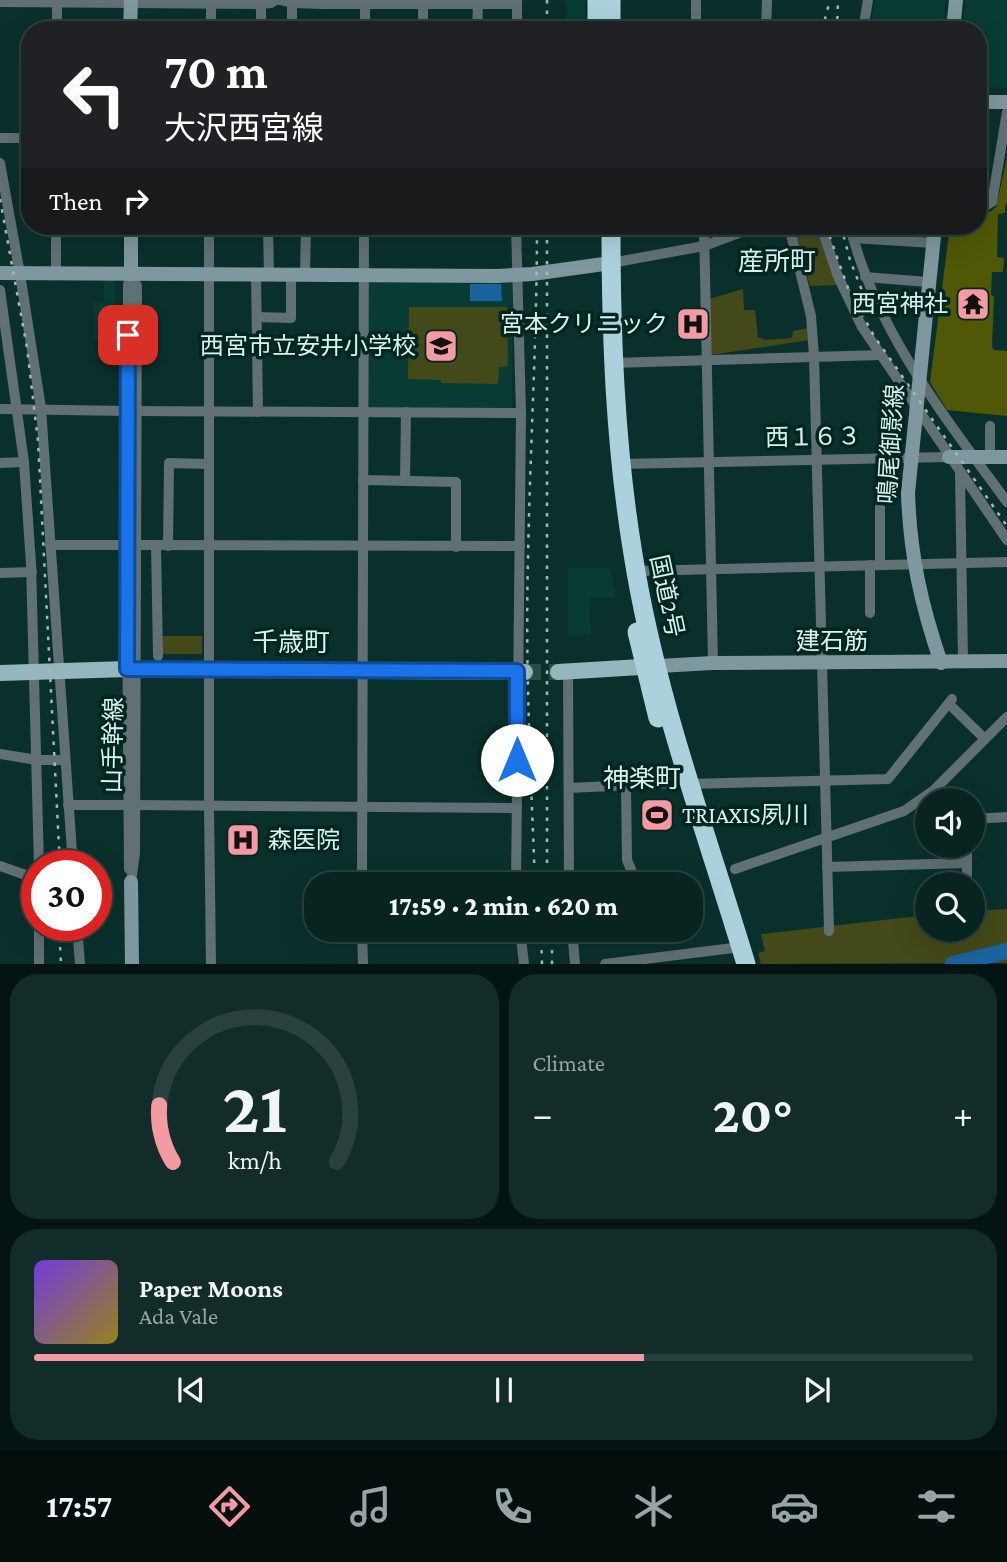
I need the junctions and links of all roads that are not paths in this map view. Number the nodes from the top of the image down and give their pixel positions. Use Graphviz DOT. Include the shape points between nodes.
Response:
graph roads {
  1 [pos="278,0"];
  2 [pos="597,0"];
  3 [pos="611,0"];
  4 [pos="696,0"];
  5 [pos="766,0"];
  6 [pos="868,0"];
  7 [pos="956,0"];
  8 [pos="57,1"];
  9 [pos="131,1"];
  10 [pos="211,1"];
  11 [pos="0,2"];
  12 [pos="365,2"];
  13 [pos="517,2"];
  14 [pos="292,3"];
  15 [pos="430,3"];
  16 [pos="483,3"];
  17 [pos="261,4"];
  18 [pos="57,21"];
  19 [pos="130,21"];
  20 [pos="211,21"];
  21 [pos="261,21"];
  22 [pos="292,21"];
  23 [pos="365,21"];
  24 [pos="425,21"];
  25 [pos="480,21"];
  26 [pos="517,21"];
  27 [pos="597,21"];
  28 [pos="611,21"];
  29 [pos="696,21"];
  30 [pos="766,21"];
  31 [pos="864,21"];
  32 [pos="954,21"];
  33 [pos="987,102"];
  34 [pos="1007,102"];
  35 [pos="1007,112"];
  36 [pos="0,138"];
  37 [pos="21,138"];
  38 [pos="0,163"];
  39 [pos="987,205"];
  40 [pos="56,235"];
  41 [pos="131,235"];
  42 [pos="209,235"];
  43 [pos="267,235"];
  44 [pos="305,235"];
  45 [pos="365,235"];
  46 [pos="516,235"];
  47 [pos="600,235"];
  48 [pos="610,235"];
  49 [pos="704,235"];
  50 [pos="733,235"];
  51 [pos="791,235"];
  52 [pos="824,235"];
  53 [pos="852,235"];
  54 [pos="933,235"];
  55 [pos="853,238"];
  56 [pos="933,243"];
  57 [pos="704,246"];
  58 [pos="605,264"];
  59 [pos="0,273"];
  60 [pos="56,273"];
  61 [pos="20,274"];
  62 [pos="131,274"];
  63 [pos="210,274"];
  64 [pos="263,275"];
  65 [pos="298,275"];
  66 [pos="364,275"];
  67 [pos="516,275"];
  68 [pos="865,277"];
  69 [pos="928,282"];
  70 [pos="0,290"];
  71 [pos="257,317"];
  72 [pos="5,343"];
  73 [pos="881,355"];
  74 [pos="814,356"];
  75 [pos="706,361"];
  76 [pos="613,363"];
  77 [pos="918,376"];
  78 [pos="41,408"];
  79 [pos="916,408"];
  80 [pos="0,409"];
  81 [pos="18,410"];
  82 [pos="131,411"];
  83 [pos="209,411"];
  84 [pos="258,412"];
  85 [pos="364,412"];
  86 [pos="406,412"];
  87 [pos="521,413"];
  88 [pos="990,426"];
  89 [pos="990,456"];
  90 [pos="949,457"];
  91 [pos="974,457"];
  92 [pos="1007,457"];
  93 [pos="909,459"];
  94 [pos="817,460"];
  95 [pos="24,461"];
  96 [pos="709,462"];
  97 [pos="0,463"];
  98 [pos="209,464"];
  99 [pos="620,464"];
  100 [pos="960,473"];
  101 [pos="363,480"];
  102 [pos="405,481"];
  103 [pos="1007,502"];
  104 [pos="880,506"];
  105 [pos="1007,540"];
  106 [pos="50,545"];
  107 [pos="131,545"];
  108 [pos="162,546"];
  109 [pos="209,546"];
  110 [pos="362,547"];
  111 [pos="457,547"];
  112 [pos="520,547"];
  113 [pos="1007,562"];
  114 [pos="51,563"];
  115 [pos="960,563"];
  116 [pos="821,565"];
  117 [pos="875,565"];
  118 [pos="914,565"];
  119 [pos="32,568"];
  120 [pos="713,568"];
  121 [pos="636,571"];
  122 [pos="0,573"];
  123 [pos="870,613"];
  124 [pos="158,656"];
  125 [pos="1007,661"];
  126 [pos="963,662"];
  127 [pos="713,663"];
  128 [pos="941,663"];
  129 [pos="823,664"];
  130 [pos="651,667"];
  131 [pos="131,669"];
  132 [pos="210,670"];
  133 [pos="60,671"];
  134 [pos="563,671"];
  135 [pos="34,672"];
  136 [pos="363,672"];
  137 [pos="521,672"];
  138 [pos="0,673"];
  139 [pos="1007,717"];
  140 [pos="984,738"];
  141 [pos="0,754"];
  142 [pos="37,760"];
  143 [pos="65,760"];
  144 [pos="824,781"];
  145 [pos="682,783"];
  146 [pos="626,786"];
  147 [pos="569,788"];
  148 [pos="936,788"];
  149 [pos="915,803"];
  150 [pos="68,805"];
  151 [pos="131,805"];
  152 [pos="361,806"];
  153 [pos="209,807"];
  154 [pos="516,808"];
  155 [pos="1007,817"];
  156 [pos="985,818"];
  157 [pos="826,839"];
  158 [pos="39,850"];
  159 [pos="72,850"];
  160 [pos="967,858"];
  161 [pos="967,863"];
  162 [pos="0,866"];
  163 [pos="827,867"];
  164 [pos="735,869"];
  165 [pos="362,872"];
  166 [pos="516,872"];
  167 [pos="569,872"];
  168 [pos="632,872"];
  169 [pos="967,872"];
  170 [pos="21,873"];
  171 [pos="131,882"];
  172 [pos="829,931"];
  173 [pos="39,941"];
  174 [pos="78,941"];
  175 [pos="362,942"];
  176 [pos="521,942"];
  177 [pos="576,942"];
  178 [pos="737,956"];
  179 [pos="39,964"];
  180 [pos="80,964"];
  181 [pos="132,964"];
  182 [pos="211,964"];
  183 [pos="363,964"];
  184 [pos="524,964"];
  185 [pos="575,964"];
  186 [pos="606,964"];
  1 -- 14 [label="street"];
  1 -- 17 [label="street"];
  2 -- 27 [label="highway"];
  3 -- 28 [label="highway"];
  4 -- 29 [label="street"];
  5 -- 30 [label="street"];
  6 -- 31 [label="street"];
  7 -- 32 [label="street"];
  8 -- 9 [label="street"];
  8 -- 11 [label="street"];
  8 -- 18 [label="street"];
  9 -- 10 [label="street"];
  9 -- 19 [label="street"];
  10 -- 17 [label="street"];
  10 -- 20 [label="street"];
  12 -- 14 [label="street"];
  12 -- 15 [label="street"];
  12 -- 23 [label="street"];
  13 -- 16 [label="street"];
  13 -- 26 [label="street"];
  14 -- 22 [label="street"];
  15 -- 16 [label="street"];
  15 -- 24 [label="street"];
  16 -- 25 [label="street"];
  17 -- 21 [label="street"];
  33 -- 34 [label="street"];
  35 -- 39 [label="street" via="992,202"];
  36 -- 37 [label="street"];
  38 -- 61 [label="street"];
  40 -- 60 [label="street"];
  41 -- 62 [label="street, 山手幹線"];
  42 -- 63 [label="street"];
  43 -- 64 [label="street"];
  44 -- 65 [label="street"];
  45 -- 66 [label="street"];
  46 -- 67 [label="street"];
  47 -- 58 [label="highway, 国道2号"];
  48 -- 58 [label="highway, 国道2号"];
  49 -- 57 [label="street"];
  50 -- 57 [label="street"];
  51 -- 74 [label="street" via="811,316"];
  52 -- 73 [label="street" via="848,298"];
  53 -- 55 [label="street"];
  54 -- 56 [label="street, 鳴尾御影線"];
  55 -- 56 [label="street"];
  55 -- 68 [label="street"];
  56 -- 69 [label="street, 鳴尾御影線"];
  57 -- 58 [label="street"];
  57 -- 75 [label="street"];
  58 -- 67 [label="street"];
  58 -- 76 [label="highway, 国道2号"];
  58 -- 130 [label="highway, 国道2号" via="599,327 607,436 625,570"];
  59 -- 61 [label="street"];
  60 -- 61 [label="street"];
  60 -- 62 [label="street"];
  61 -- 78 [label="street"];
  62 -- 63 [label="street"];
  62 -- 82 [label="street, 山手幹線" via="137,286"];
  63 -- 64 [label="street"];
  63 -- 83 [label="street"];
  64 -- 65 [label="street"];
  64 -- 71 [label="street"];
  65 -- 66 [label="street"];
  65 -- 71 [label="street" via="291,318"];
  66 -- 67 [label="street"];
  66 -- 85 [label="street"];
  67 -- 87 [label="street"];
  68 -- 69 [label="street"];
  68 -- 77 [label="street" via="891,334"];
  69 -- 77 [label="street, 鳴尾御影線"];
  70 -- 72 [label="street"];
  71 -- 84 [label="street"];
  72 -- 81 [label="street"];
  73 -- 74 [label="street"];
  73 -- 79 [label="street"];
  74 -- 75 [label="street"];
  74 -- 94 [label="street"];
  75 -- 76 [label="street"];
  75 -- 96 [label="street"];
  76 -- 99 [label="highway, 国道2号"];
  77 -- 79 [label="street, 鳴尾御影線"];
  77 -- 91 [label="street"];
  78 -- 81 [label="street"];
  78 -- 82 [label="street"];
  78 -- 106 [label="street"];
  79 -- 90 [label="street"];
  79 -- 93 [label="street, 鳴尾御影線"];
  80 -- 81 [label="street"];
  81 -- 95 [label="street"];
  82 -- 83 [label="street"];
  82 -- 107 [label="street, 山手幹線"];
  83 -- 84 [label="street"];
  83 -- 98 [label="street"];
  84 -- 85 [label="street"];
  85 -- 86 [label="street"];
  85 -- 101 [label="street"];
  86 -- 87 [label="street"];
  86 -- 102 [label="street"];
  87 -- 112 [label="street"];
  88 -- 89 [label="street"];
  89 -- 91 [label="street, 西１６３"];
  89 -- 92 [label="street, 西１６３"];
  90 -- 91 [label="street, 西１６３"];
  90 -- 93 [label="street, 西１６３"];
  90 -- 100 [label="street"];
  91 -- 103 [label="street"];
  93 -- 94 [label="street, 西１６３"];
  93 -- 118 [label="street, 鳴尾御影線"];
  94 -- 96 [label="street, 西１６３"];
  94 -- 116 [label="street"];
  95 -- 97 [label="street"];
  95 -- 119 [label="street"];
  96 -- 99 [label="street, 西１６３"];
  96 -- 120 [label="street"];
  98 -- 108 [label="street" via="169,463"];
  98 -- 109 [label="street"];
  99 -- 121 [label="highway, 国道2号"];
  100 -- 105 [label="street"];
  100 -- 115 [label="street"];
  101 -- 102 [label="street"];
  101 -- 110 [label="street"];
  102 -- 111 [label="street" via="456,482"];
  104 -- 117 [label="street"];
  106 -- 107 [label="street"];
  106 -- 114 [label="street"];
  107 -- 108 [label="street"];
  107 -- 131 [label="street, 山手幹線"];
  108 -- 109 [label="street"];
  108 -- 124 [label="street"];
  109 -- 110 [label="street"];
  109 -- 132 [label="street"];
  110 -- 111 [label="street"];
  110 -- 136 [label="street"];
  111 -- 112 [label="street"];
  112 -- 137 [label="street"];
  113 -- 115 [label="street"];
  114 -- 119 [label="street"];
  114 -- 133 [label="street"];
  115 -- 118 [label="street"];
  115 -- 126 [label="street"];
  116 -- 117 [label="street"];
  116 -- 120 [label="street"];
  116 -- 129 [label="street"];
  117 -- 118 [label="street"];
  117 -- 123 [label="street"];
  118 -- 128 [label="street, 鳴尾御影線"];
  119 -- 122 [label="street"];
  119 -- 135 [label="street"];
  120 -- 121 [label="street"];
  120 -- 127 [label="street"];
  121 -- 130 [label="highway, 国道2号"];
  125 -- 126 [label="street, 建石筋"];
  126 -- 128 [label="street, 建石筋"];
  127 -- 129 [label="street, 建石筋"];
  127 -- 130 [label="street, 建石筋"];
  128 -- 129 [label="street, 建石筋"];
  129 -- 144 [label="street"];
  130 -- 134 [label="main road"];
  130 -- 145 [label="highway, 国道2号"];
  131 -- 132 [label="main road"];
  131 -- 133 [label="main road"];
  131 -- 151 [label="street, 山手幹線"];
  132 -- 136 [label="main road"];
  132 -- 153 [label="street"];
  133 -- 135 [label="main road"];
  133 -- 143 [label="street"];
  134 -- 147 [label="street"];
  135 -- 138 [label="main road"];
  135 -- 142 [label="street"];
  136 -- 137 [label="main road"];
  136 -- 152 [label="street"];
  137 -- 154 [label="street"];
  139 -- 140 [label="street"];
  140 -- 144 [label="street" via="950,701 888,779"];
  140 -- 148 [label="street"];
  141 -- 142 [label="street"];
  142 -- 143 [label="street"];
  142 -- 158 [label="street"];
  143 -- 150 [label="street"];
  144 -- 145 [label="street"];
  144 -- 157 [label="street"];
  145 -- 146 [label="street"];
  145 -- 178 [label="highway, 国道2号"];
  146 -- 147 [label="street"];
  146 -- 168 [label="street" via="627,860"];
  147 -- 167 [label="street"];
  149 -- 157 [label="street"];
  150 -- 151 [label="street"];
  150 -- 159 [label="street"];
  151 -- 153 [label="street"];
  151 -- 171 [label="street, 山手幹線" via="135,853"];
  152 -- 153 [label="street"];
  152 -- 154 [label="street"];
  152 -- 165 [label="street"];
  153 -- 182 [label="street"];
  154 -- 166 [label="street"];
  155 -- 156 [label="street"];
  157 -- 163 [label="street"];
  157 -- 164 [label="street"];
  160 -- 161 [label="street"];
  161 -- 163 [label="street"];
  161 -- 169 [label="street"];
  162 -- 170 [label="street"];
  163 -- 172 [label="street"];
  171 -- 181 [label="street, 山手幹線"];
  173 -- 179 [label="street"];
  174 -- 180 [label="street"];
  175 -- 183 [label="street"];
  176 -- 184 [label="street"];
  177 -- 185 [label="street"];
  178 -- 186 [label="street"];
}
